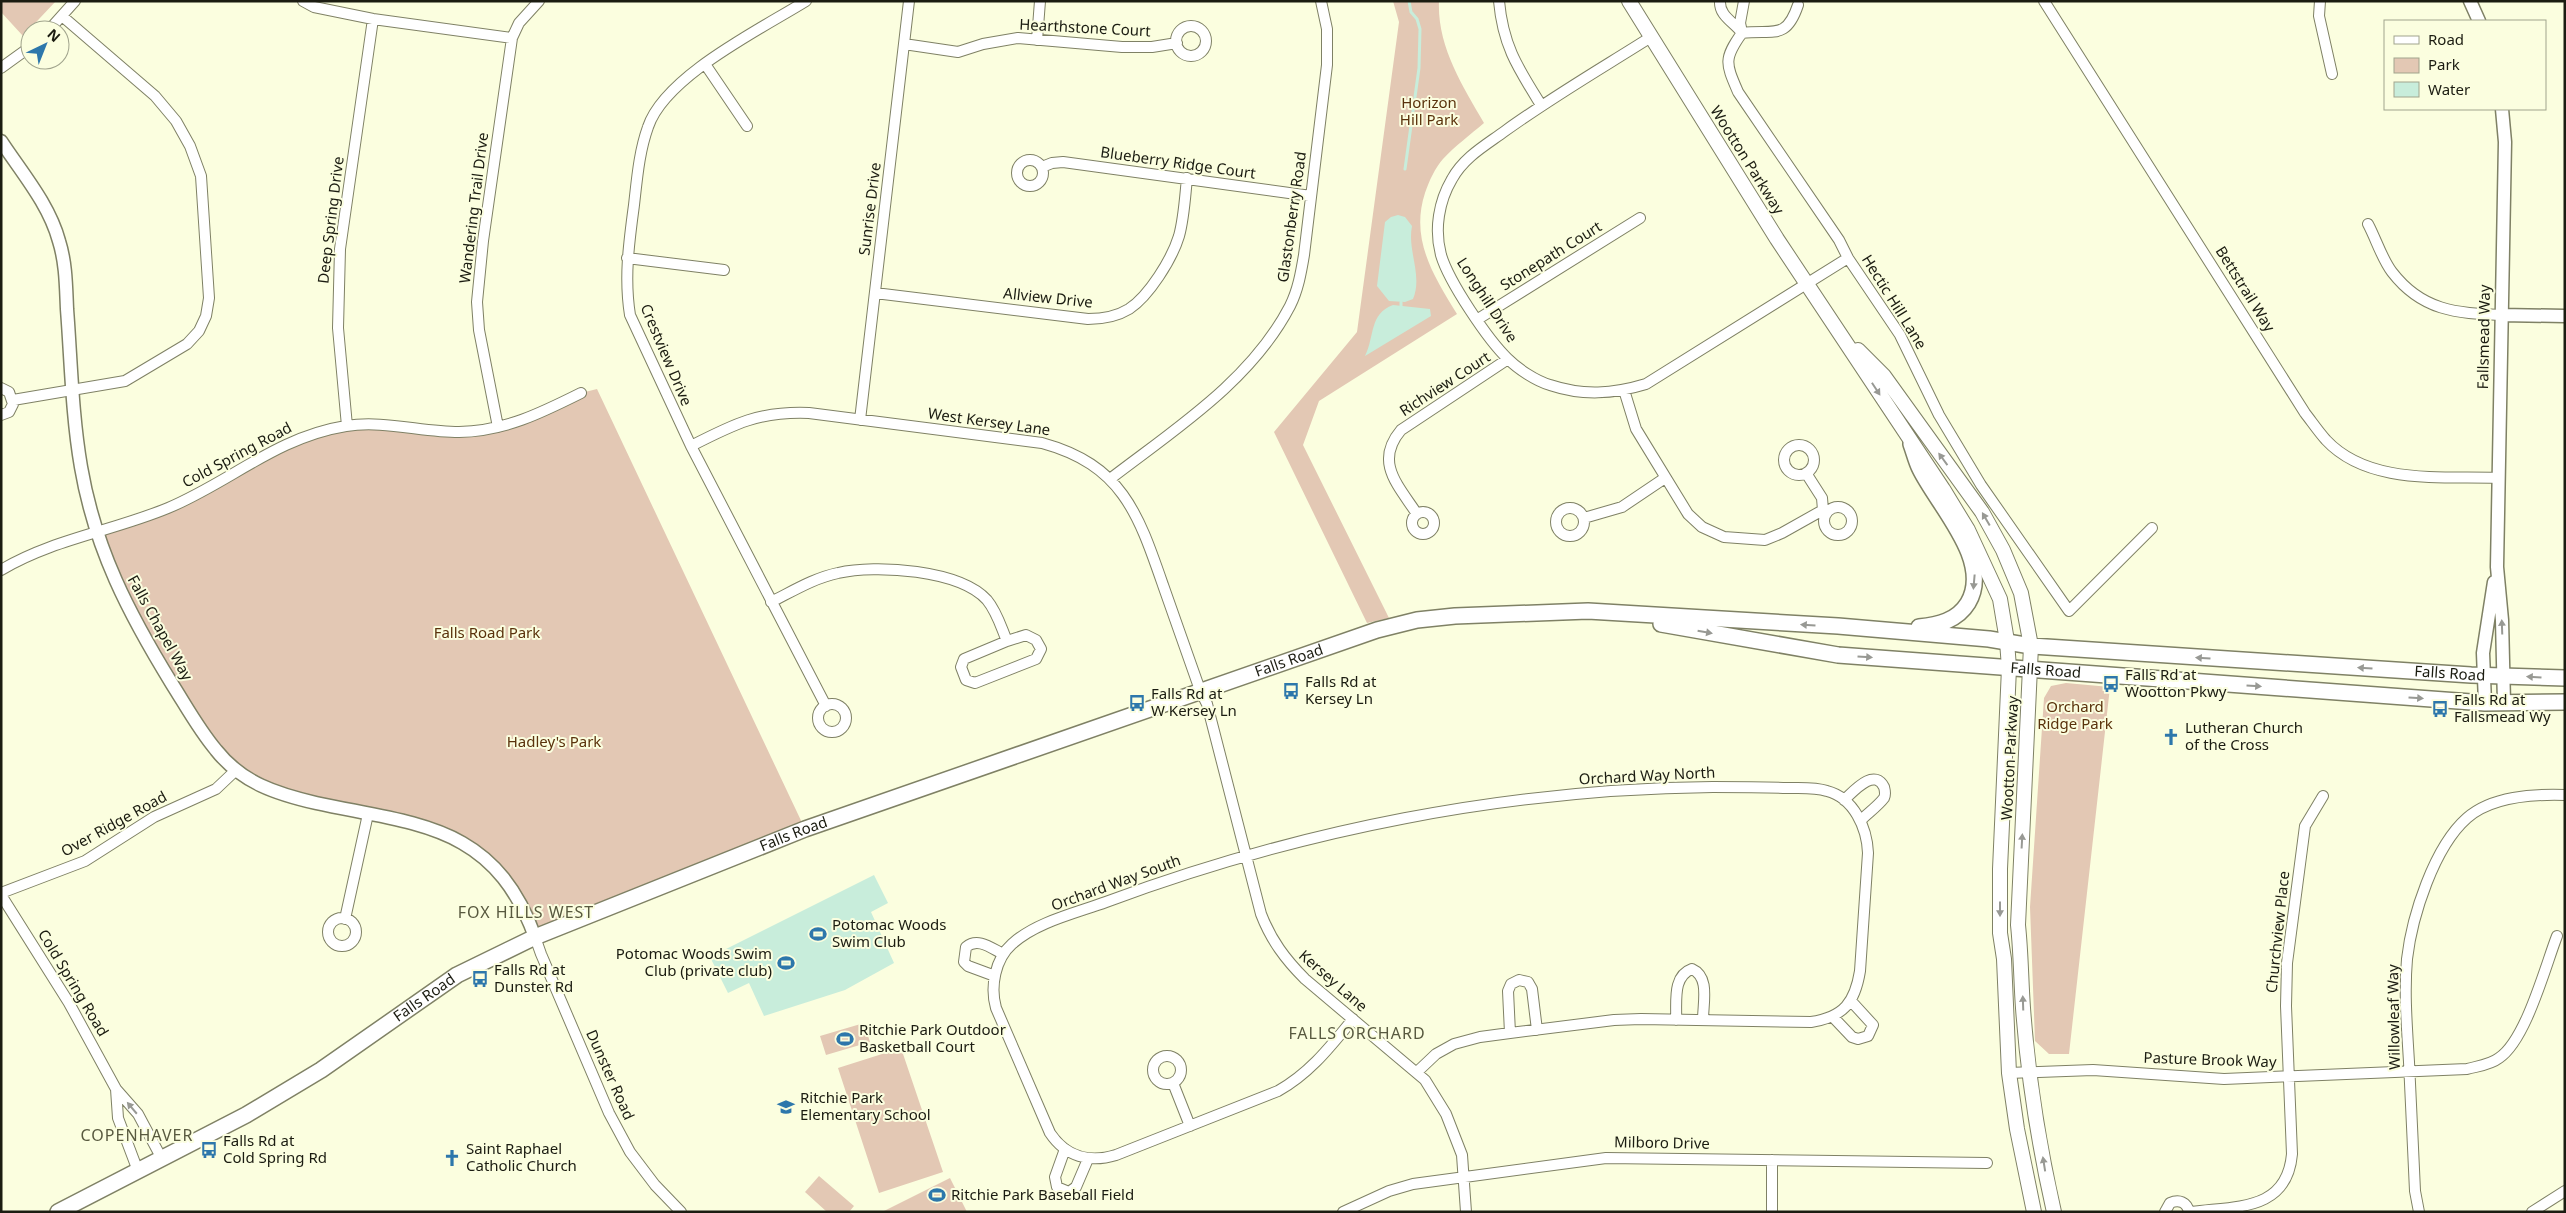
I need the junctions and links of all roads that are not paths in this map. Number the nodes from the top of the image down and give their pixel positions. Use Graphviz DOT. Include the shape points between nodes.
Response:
graph roads {
  1 [pos="75,1"];
  2 [pos="303,1"];
  3 [pos="539,1"];
  4 [pos="806,1"];
  5 [pos="910,1"];
  6 [pos="1040,1"];
  7 [pos="1321,1"];
  8 [pos="1499,1"];
  9 [pos="1630,1"];
  10 [pos="1720,1"];
  11 [pos="1744,1"];
  12 [pos="2044,1"];
  13 [pos="2320,1"];
  14 [pos="2470,1"];
  15 [pos="1798,5"];
  16 [pos="62,16"];
  17 [pos="58,20"];
  18 [pos="372,20"];
  19 [pos="2479,20"];
  20 [pos="1742,33"];
  21 [pos="1651,37"];
  22 [pos="512,38"];
  23 [pos="1037,40"];
  24 [pos="1177,43"];
  25 [pos="904,44"];
  26 [pos="20,54"];
  27 [pos="705,64"];
  28 [pos="1,68"];
  29 [pos="2332,74"];
  30 [pos="1541,105"];
  31 [pos="2502,110"];
  32 [pos="747,126"];
  33 [pos="1,141"];
  34 [pos="1042,167"];
  35 [pos="1187,178"];
  36 [pos="1311,196"];
  37 [pos="1640,218"];
  38 [pos="2368,224"];
  39 [pos="627,258"];
  40 [pos="1848,258"];
  41 [pos="724,270"];
  42 [pos="1807,282"];
  43 [pos="875,293"];
  44 [pos="2501,315"];
  45 [pos="2565,316"];
  46 [pos="1478,319"];
  47 [pos="1841,333"];
  48 [pos="1508,360"];
  49 [pos="1,388"];
  50 [pos="73,390"];
  51 [pos="1624,390"];
  52 [pos="581,394"];
  53 [pos="13,400"];
  54 [pos="1,415"];
  55 [pos="860,420"];
  56 [pos="347,426"];
  57 [pos="498,427"];
  58 [pos="1911,444"];
  59 [pos="690,446"];
  60 [pos="1806,473"];
  61 [pos="1665,478"];
  62 [pos="2497,478"];
  63 [pos="1110,479"];
  64 [pos="1417,514"];
  65 [pos="1584,518"];
  66 [pos="2152,528"];
  67 [pos="96,532"];
  68 [pos="2497,567"];
  69 [pos="1,570"];
  70 [pos="771,602"];
  71 [pos="1588,611"];
  72 [pos="1881,630"];
  73 [pos="1007,641"];
  74 [pos="2007,641"];
  75 [pos="2031,646"];
  76 [pos="2009,668"];
  77 [pos="2030,669"];
  78 [pos="2483,676"];
  79 [pos="2503,676"];
  80 [pos="2565,678"];
  81 [pos="1200,690"];
  82 [pos="2565,702"];
  83 [pos="2485,703"];
  84 [pos="2504,703"];
  85 [pos="826,706"];
  86 [pos="235,770"];
  87 [pos="2323,796"];
  88 [pos="2565,796"];
  89 [pos="1844,800"];
  90 [pos="368,814"];
  91 [pos="1861,820"];
  92 [pos="1246,855"];
  93 [pos="1,894"];
  94 [pos="345,919"];
  95 [pos="535,936"];
  96 [pos="2557,936"];
  97 [pos="1003,954"];
  98 [pos="995,976"];
  99 [pos="1851,1001"];
  100 [pos="1833,1017"];
  101 [pos="1353,1019"];
  102 [pos="1676,1020"];
  103 [pos="1703,1020"];
  104 [pos="1537,1030"];
  105 [pos="1510,1033"];
  106 [pos="1417,1072"];
  107 [pos="2030,1072"];
  108 [pos="2409,1072"];
  109 [pos="2009,1073"];
  110 [pos="2288,1077"];
  111 [pos="1173,1083"];
  112 [pos="116,1089"];
  113 [pos="1190,1126"];
  114 [pos="1064,1149"];
  115 [pos="162,1158"];
  116 [pos="1088,1159"];
  117 [pos="1772,1160"];
  118 [pos="1987,1163"];
  119 [pos="138,1171"];
  120 [pos="1464,1176"];
  121 [pos="2565,1191"];
  122 [pos="58,1212"];
  123 [pos="681,1212"];
  124 [pos="1343,1212"];
  125 [pos="1466,1212"];
  126 [pos="1772,1212"];
  127 [pos="2034,1212"];
  128 [pos="2054,1212"];
  129 [pos="2165,1212"];
  130 [pos="2191,1212"];
  131 [pos="2419,1212"];
  132 [pos="2532,1212"];
  1 -- 16 [label="street"];
  2 -- 18 [label="street" via="314,7"];
  3 -- 22 [label="street, Wandering Trail Drive" via="519,23"];
  4 -- 27 [label="street, Crestview Drive"];
  5 -- 25 [label="street, Sunrise Drive"];
  6 -- 23 [label="street"];
  7 -- 36 [label="street, Glastonberry Road" via="1327,65"];
  8 -- 30 [label="street" via="1506,42 1517,67"];
  9 -- 21 [label="main road, Wootton Parkway"];
  10 -- 20 [label="street" via="1724,16"];
  11 -- 20 [label="street, Hectic Hill Lane" via="1740,23"];
  12 -- 62 [label="street, Bettstrail Way" via="2305,413 2327,441 2354,460 2396,474"];
  13 -- 29 [label="street" via="2319,16"];
  14 -- 19 [label="street"];
  15 -- 20 [label="street" via="1794,17 1780,32"];
  16 -- 17 [label="street"];
  16 -- 50 [label="street" via="155,96 176,121 190,146 201,176 210,298 199,331 187,344 126,381"];
  18 -- 22 [label="street"];
  18 -- 56 [label="street, Deep Spring Drive" via="340,249 338,328"];
  20 -- 40 [label="street, Hectic Hill Lane" via="1732,48 1727,66 1738,92"];
  21 -- 30 [label="street, Longhill Drive"];
  21 -- 42 [label="main road, Wootton Parkway"];
  22 -- 57 [label="street, Wandering Trail Drive" via="477,302 479,330"];
  23 -- 24 [label="street, Hearthstone Court" via="1122,47"];
  23 -- 25 [label="street, Hearthstone Court" via="1018,38 958,52"];
  25 -- 43 [label="street, Sunrise Drive"];
  26 -- 28 [label="street"];
  27 -- 32 [label="street"];
  27 -- 39 [label="street, Crestview Drive" via="670,91 648,126 639,163"];
  30 -- 46 [label="street, Longhill Drive" via="1468,158 1441,200 1438,227 1441,254"];
  31 -- 44 [label="street, Fallsmead Way" via="2505,142"];
  33 -- 50 [label="street, Falls Chapel Way" via="44,205 60,242"];
  34 -- 35 [label="street, Blueberry Ridge Court" via="1063,162"];
  35 -- 36 [label="street, Blueberry Ridge Court"];
  35 -- 43 [label="street, Allview Drive" via="1179,235 1170,257 1140,299 1114,315 1088,319"];
  36 -- 63 [label="street, Glastonberry Road" via="1299,282 1290,306 1277,326 1242,371 1218,395"];
  37 -- 46 [label="street, Stonepath Court"];
  38 -- 44 [label="street" via="2392,272 2417,297 2453,312"];
  39 -- 41 [label="street"];
  39 -- 59 [label="street, Crestview Drive" via="626,292 630,315"];
  40 -- 42 [label="street, Longhill Drive"];
  40 -- 66 [label="street, Hectic Hill Lane" via="1900,335 1939,415 1982,485 2069,611"];
  42 -- 47 [label="main road, Wootton Parkway"];
  42 -- 51 [label="street, Longhill Drive" via="1663,375"];
  43 -- 55 [label="street, Sunrise Drive"];
  44 -- 45 [label="street"];
  44 -- 62 [label="street, Fallsmead Way"];
  46 -- 48 [label="street, Longhill Drive"];
  47 -- 58 [label="main road, Wootton Parkway, one-way"];
  75 -- 47 [label="main road, Wootton Parkway, one-way" via="2021,593 1982,512 1884,376"];
  48 -- 51 [label="street, Longhill Drive" via="1548,385 1578,393"];
  48 -- 64 [label="street, Richview Court" via="1401,430 1394,439 1389,460 1392,475"];
  49 -- 53 [label="street" via="9,392"];
  50 -- 53 [label="street"];
  50 -- 67 [label="street, Falls Chapel Way" via="80,464"];
  51 -- 61 [label="street" via="1636,429"];
  52 -- 57 [label="street, Cold Spring Road" via="530,419"];
  53 -- 54 [label="street" via="11,408"];
  55 -- 59 [label="street, West Kersey Lane" via="782,412 748,419"];
  55 -- 63 [label="street, West Kersey Lane" via="1042,443 1078,456"];
  56 -- 57 [label="street, Cold Spring Road" via="364,424 460,432"];
  56 -- 67 [label="street, Cold Spring Road" via="290,441 169,508"];
  58 -- 72 [label="main road, one-way" via="1920,469 1971,558 1976,578 1966,606 1947,621 1936,626"];
  58 -- 74 [label="main road, Wootton Parkway" via="1943,489 1982,558 2000,599"];
  59 -- 70 [label="street, Crestview Drive"];
  60 -- 61 [label="street" via="1822,498 1825,511 1764,540 1713,534 1695,522"];
  61 -- 65 [label="street" via="1622,507"];
  62 -- 68 [label="street, Fallsmead Way"];
  63 -- 81 [label="street, West Kersey Lane" via="1126,498 1146,536"];
  67 -- 69 [label="street, Cold Spring Road" via="29,554"];
  67 -- 86 [label="street, Falls Chapel Way" via="139,629 202,731"];
  68 -- 78 [label="street, Fallsmead Way" via="2487,616"];
  79 -- 68 [label="street, Fallsmead Way, one-way"];
  70 -- 73 [label="street" via="822,578 852,570 889,570 949,578 965,583 986,599 996,612"];
  70 -- 85 [label="street, Crestview Drive"];
  72 -- 71 [label="main road, Falls Road, one-way"];
  71 -- 76 [label="main road, Falls Road, one-way" via="1838,655"];
  71 -- 81 [label="main road, Falls Road" via="1500,613 1417,620 1377,630"];
  72 -- 74 [label="main road, Falls Road"];
  73 -- 73 [label="street" via="1026,635 1032,637 1039,644 1040,655 1036,660 975,683 963,676 961,667 967,656"];
  74 -- 75 [label="main road, Falls Road"];
  74 -- 76 [label="main road, Wootton Parkway"];
  75 -- 77 [label="main road, Wootton Parkway"];
  78 -- 75 [label="main road, Falls Road, one-way"];
  76 -- 77 [label="main road, Falls Road"];
  76 -- 109 [label="main road, Wootton Parkway, one-way" via="2000,868 2000,933"];
  77 -- 83 [label="main road, Falls Road, one-way"];
  107 -- 77 [label="main road, Wootton Parkway, one-way" via="2018,925"];
  78 -- 79 [label="main road, Falls Road"];
  78 -- 83 [label="street, Fallsmead Way"];
  80 -- 79 [label="main road, Falls Road, one-way"];
  79 -- 84 [label="street, Fallsmead Way"];
  81 -- 92 [label="street, Kersey Lane" via="1207,704"];
  81 -- 95 [label="main road, Falls Road" via="805,829"];
  82 -- 84 [label="main road, Falls Road"];
  83 -- 84 [label="main road, Falls Road"];
  86 -- 90 [label="street, Falls Chapel Way" via="273,792"];
  86 -- 93 [label="street, Over Ridge Road" via="216,789 154,817 85,861"];
  87 -- 110 [label="street, Churchview Place" via="2305,826 2287,963"];
  88 -- 108 [label="street, Willowleaf Way" via="2516,797 2493,804 2468,817 2438,855 2424,892 2408,958 2406,1016"];
  89 -- 91 [label="street, Orchard Way North"];
  89 -- 91 [label="street" via="1865,781 1882,783 1884,797"];
  89 -- 92 [label="street, Orchard Way North" via="1829,791 1808,788 1617,791 1515,801 1412,817"];
  90 -- 94 [label="street"];
  90 -- 95 [label="street, Falls Chapel Way" via="437,830 478,853 509,883 528,916"];
  91 -- 99 [label="street, Orchard Way North" via="1868,853 1860,971"];
  92 -- 97 [label="street, Orchard Way South" via="1164,880 1048,923 1020,937"];
  92 -- 101 [label="street, Kersey Lane" via="1261,914 1278,949 1305,979"];
  93 -- 112 [label="street, Cold Spring Road" via="69,1003"];
  95 -- 115 [label="main road, Falls Road" via="457,975 282,1094"];
  95 -- 123 [label="street, Dunster Road" via="609,1113 630,1152"];
  96 -- 108 [label="street, Pasture Brook Way" via="2523,1026 2501,1057 2467,1070"];
  97 -- 98 [label="street, Orchard Way South"];
  97 -- 98 [label="street" via="978,942 966,947 964,962"];
  98 -- 114 [label="street, Orchard Way South" via="996,1008 1050,1133"];
  99 -- 100 [label="street"];
  99 -- 100 [label="street" via="1873,1025 1868,1036 1852,1037"];
  100 -- 103 [label="street" via="1811,1022"];
  101 -- 106 [label="street, Kersey Lane"];
  101 -- 113 [label="street" via="1322,1056 1294,1082 1261,1099"];
  102 -- 103 [label="street"];
  102 -- 103 [label="street" via="1678,979 1683,972 1692,969 1700,972 1704,980"];
  102 -- 104 [label="street" via="1614,1020"];
  104 -- 105 [label="street"];
  104 -- 105 [label="street" via="1532,989 1528,982 1519,980 1511,984 1508,991"];
  105 -- 106 [label="street" via="1454,1044 1436,1054"];
  106 -- 120 [label="street, Kersey Lane" via="1446,1114 1462,1155"];
  107 -- 109 [label="street, Pasture Brook Way"];
  107 -- 110 [label="street, Pasture Brook Way" via="2070,1070 2224,1079"];
  128 -- 107 [label="main road, Wootton Parkway, one-way"];
  108 -- 110 [label="street, Pasture Brook Way"];
  108 -- 131 [label="street, Willowleaf Way"];
  109 -- 127 [label="main road, Wootton Parkway"];
  110 -- 130 [label="street, Churchview Place" via="2292,1154 2286,1181 2274,1195 2256,1204"];
  111 -- 113 [label="street"];
  115 -- 112 [label="street, Cold Spring Road, one-way" via="138,1114"];
  112 -- 119 [label="street, Cold Spring Road" via="118,1118"];
  113 -- 116 [label="street" via="1111,1156"];
  114 -- 116 [label="street, Orchard Way South"];
  114 -- 116 [label="street" via="1055,1177 1057,1187 1069,1192 1076,1187"];
  115 -- 119 [label="main road, Falls Road"];
  117 -- 118 [label="street, Milboro Drive"];
  117 -- 120 [label="street, Milboro Drive" via="1606,1158"];
  117 -- 126 [label="street"];
  119 -- 122 [label="main road, Falls Road"];
  120 -- 124 [label="street, Milboro Drive" via="1389,1191"];
  120 -- 125 [label="street, Kersey Lane"];
  121 -- 132 [label="street"];
  129 -- 130 [label="street" via="2170,1203 2178,1201 2186,1204"];
}
